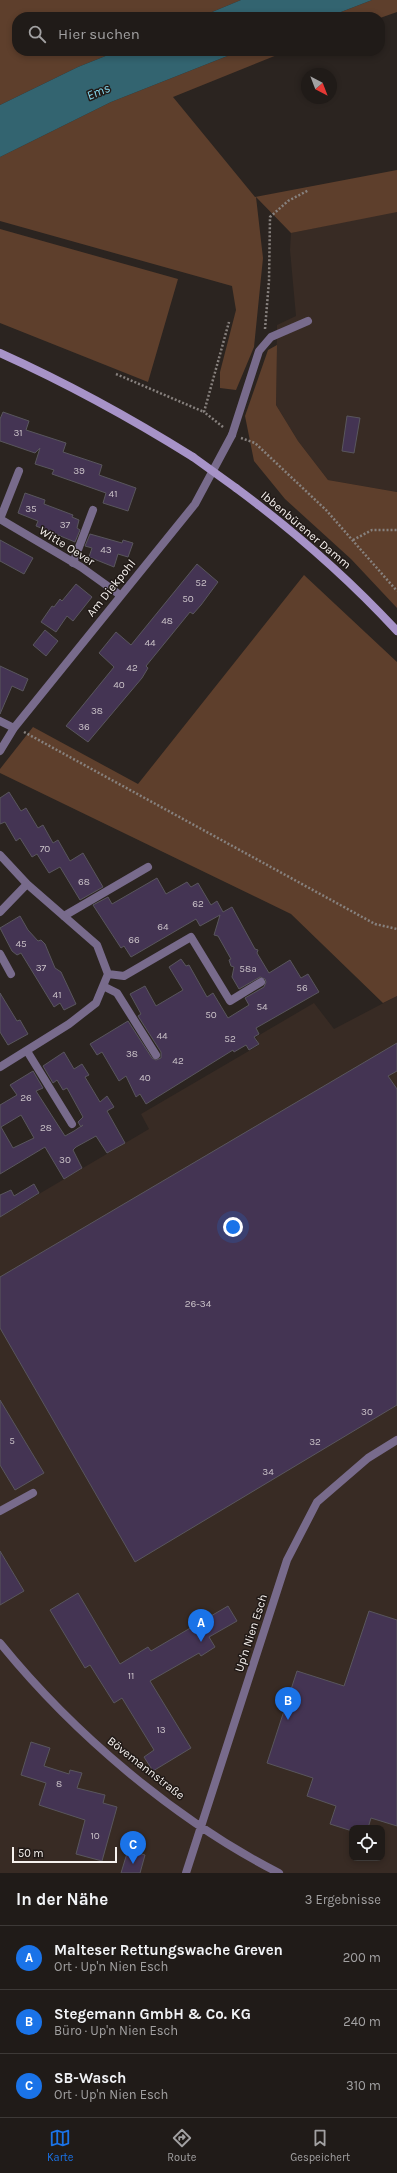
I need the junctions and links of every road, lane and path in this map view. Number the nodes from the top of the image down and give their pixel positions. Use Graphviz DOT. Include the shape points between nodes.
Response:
graph roads {
  1 [pos="309,190"];
  2 [pos="308,321"];
  3 [pos="229,322"];
  4 [pos="259,351"];
  5 [pos="0,353"];
  6 [pos="116,374"];
  7 [pos="204,412"];
  8 [pos="232,435"];
  9 [pos="19,471"];
  10 [pos="93,510"];
  11 [pos="0,519"];
  12 [pos="397,530"];
  13 [pos="353,540"];
  14 [pos="73,563"];
  15 [pos="397,591"];
  16 [pos="120,595"];
  17 [pos="397,631"];
  18 [pos="0,721"];
  19 [pos="14,728"];
  20 [pos="0,751"];
  21 [pos="0,855"];
  22 [pos="148,867"];
  23 [pos="27,884"];
  24 [pos="0,912"];
  25 [pos="64,916"];
  26 [pos="397,929"];
  27 [pos="0,954"];
  28 [pos="11,974"];
  29 [pos="108,974"];
  30 [pos="261,982"];
  31 [pos="103,986"];
  32 [pos="27,1050"];
  33 [pos="156,1055"];
  34 [pos="0,1067"];
  35 [pos="72,1124"];
  36 [pos="397,1440"];
  37 [pos="33,1493"];
  38 [pos="0,1511"];
  39 [pos="0,1643"];
  40 [pos="201,1826"];
  41 [pos="186,1873"];
  42 [pos="279,1873"];
  1 -- 4 [label="path" via="288,202 270,217 266,323"];
  2 -- 4 [label="street" via="271,337"];
  3 -- 7 [label="path"];
  4 -- 8 [label="street, Am Diekpohl"];
  5 -- 17 [label="main road, Ibbenbürener Damm, bridge" via="61,381 129,417 193,457 279,520 319,554"];
  6 -- 7 [label="path"];
  7 -- 8 [label="path"];
  8 -- 13 [label="path" via="255,443 326,510"];
  8 -- 16 [label="street, Am Diekpohl" via="195,504"];
  9 -- 11 [label="street"];
  10 -- 14 [label="street"];
  11 -- 14 [label="street, Witte Oever"];
  12 -- 13 [label="path" via="372,530"];
  13 -- 15 [label="path"];
  14 -- 16 [label="street, Witte Oever"];
  16 -- 19 [label="street, Am Diekpohl"];
  18 -- 19 [label="street"];
  19 -- 20 [label="street, Am Diekpohl"];
  19 -- 26 [label="path" via="376,924"];
  21 -- 23 [label="street"];
  22 -- 25 [label="street"];
  23 -- 24 [label="street"];
  23 -- 25 [label="street"];
  25 -- 29 [label="street" via="97,946"];
  27 -- 28 [label="street"];
  29 -- 30 [label="street" via="124,976 191,937 230,1001"];
  29 -- 31 [label="street"];
  31 -- 32 [label="street" via="96,1003 69,1024"];
  31 -- 33 [label="street" via="117,993"];
  32 -- 34 [label="street"];
  32 -- 35 [label="street"];
  36 -- 40 [label="street, Up'n Nien Esch" via="368,1458 317,1502 287,1560"];
  37 -- 38 [label="street"];
  39 -- 40 [label="street, Bövemannstraße" via="64,1715 120,1766"];
  40 -- 41 [label="street, Up'n Nien Esch"];
  40 -- 42 [label="street, Bövemannstraße" via="248,1857"];
}
